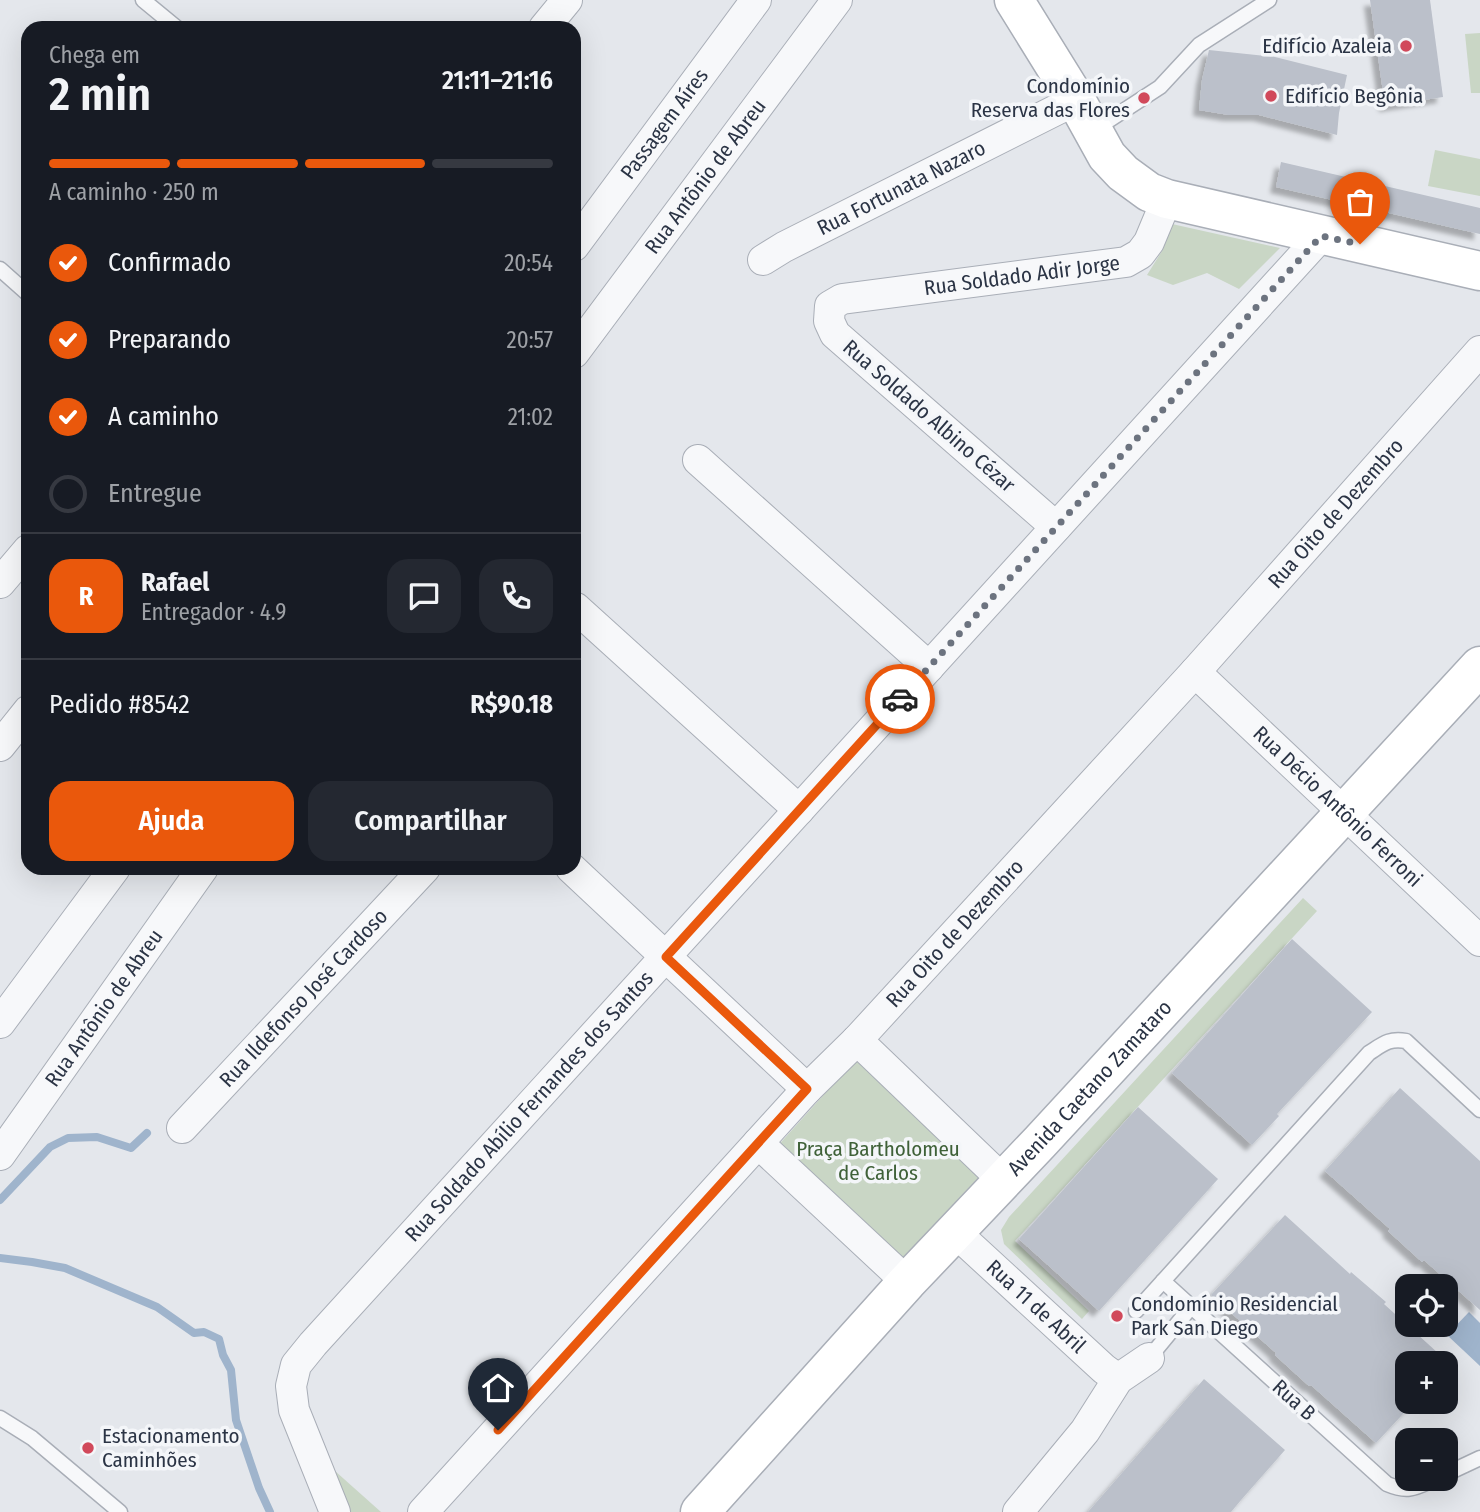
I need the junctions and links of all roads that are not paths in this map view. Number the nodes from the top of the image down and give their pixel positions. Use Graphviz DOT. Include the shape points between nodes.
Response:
graph roads {
  1 [pos="143,0"];
  2 [pos="567,0"];
  3 [pos="756,0"];
  4 [pos="837,0"];
  5 [pos="1014,0"];
  6 [pos="1269,0"];
  7 [pos="168,21"];
  8 [pos="550,21"];
  9 [pos="1084,115"];
  10 [pos="1167,199"];
  11 [pos="1321,236"];
  12 [pos="581,237"];
  13 [pos="763,260"];
  14 [pos="0,269"];
  15 [pos="1480,271"];
  16 [pos="21,288"];
  17 [pos="842,299"];
  18 [pos="581,344"];
  19 [pos="1480,351"];
  20 [pos="698,460"];
  21 [pos="1056,527"];
  22 [pos="21,558"];
  23 [pos="0,583"];
  24 [pos="581,613"];
  25 [pos="1480,666"];
  26 [pos="929,667"];
  27 [pos="1195,672"];
  28 [pos="21,720"];
  29 [pos="0,746"];
  30 [pos="799,810"];
  31 [pos="1344,813"];
  32 [pos="110,875"];
  33 [pos="198,875"];
  34 [pos="418,875"];
  35 [pos="578,875"];
  36 [pos="1480,941"];
  37 [pos="666,957"];
  38 [pos="0,1023"];
  39 [pos="857,1040"];
  40 [pos="807,1089"];
  41 [pos="1480,1110"];
  42 [pos="182,1128"];
  43 [pos="758,1143"];
  44 [pos="2,1150"];
  45 [pos="1004,1181"];
  46 [pos="955,1232"];
  47 [pos="1163,1281"];
  48 [pos="907,1282"];
  49 [pos="1191,1307"];
  50 [pos="1136,1311"];
  51 [pos="1149,1358"];
  52 [pos="1118,1379"];
  53 [pos="0,1418"];
  54 [pos="1480,1458"];
  55 [pos="1458,1468"];
  56 [pos="1395,1488"];
  57 [pos="120,1512"];
  58 [pos="335,1512"];
  59 [pos="423,1512"];
  60 [pos="700,1512"];
  61 [pos="1018,1512"];
  1 -- 7 [label="lane"];
  2 -- 8 [label="street"];
  3 -- 12 [label="street, Passagem Aíres"];
  4 -- 18 [label="street, Rua Antônio de Abreu"];
  5 -- 9 [label="main road"];
  6 -- 9 [label="lane" via="1199,44 1160,87"];
  9 -- 10 [label="main road" via="1107,156 1123,173"];
  9 -- 13 [label="street, Rua Fortunata Nazaro"];
  10 -- 11 [label="main road"];
  10 -- 17 [label="street, Rua Soldado Adir Jorge" via="1149,242 1126,262"];
  11 -- 15 [label="main road"];
  11 -- 21 [label="street, Rua Soldado Abílio Fernandes dos Santos"];
  14 -- 16 [label="lane"];
  17 -- 21 [label="street, Rua Soldado Albino Cézar" via="830,306 829,321 835,334"];
  19 -- 27 [label="street, Rua Oito de Dezembro"];
  20 -- 26 [label="street"];
  21 -- 26 [label="street, Rua Soldado Abílio Fernandes dos Santos"];
  22 -- 23 [label="street"];
  24 -- 30 [label="street"];
  25 -- 31 [label="main road, Avenida Caetano Zamataro"];
  26 -- 30 [label="street, Rua Soldado Abílio Fernandes dos Santos"];
  27 -- 31 [label="street, Rua Décio Antônio Ferroni"];
  27 -- 39 [label="street, Rua Oito de Dezembro"];
  28 -- 29 [label="street"];
  30 -- 37 [label="street, Rua Soldado Abílio Fernandes dos Santos"];
  31 -- 36 [label="street, Rua Décio Antônio Ferroni"];
  31 -- 45 [label="main road, Avenida Caetano Zamataro"];
  32 -- 38 [label="street"];
  33 -- 44 [label="street, Rua Antônio de Abreu"];
  34 -- 42 [label="street, Rua Ildefonso José Cardoso"];
  35 -- 37 [label="street"];
  37 -- 40 [label="street"];
  37 -- 58 [label="street, Rua Soldado Abílio Fernandes dos Santos" via="296,1365 291,1386 295,1410"];
  39 -- 40 [label="street, Rua Oito de Dezembro"];
  39 -- 45 [label="street"];
  40 -- 43 [label="street, Rua Oito de Dezembro"];
  41 -- 47 [label="lane" via="1406,1041 1384,1043 1369,1053"];
  43 -- 48 [label="street"];
  43 -- 59 [label="street, Rua Oito de Dezembro"];
  45 -- 46 [label="main road, Avenida Caetano Zamataro"];
  46 -- 48 [label="main road, Avenida Caetano Zamataro"];
  46 -- 52 [label="street, Rua 11 de Abril"];
  47 -- 49 [label="lane, Rua B"];
  47 -- 50 [label="lane"];
  48 -- 60 [label="main road, Avenida Caetano Zamataro"];
  49 -- 51 [label="lane"];
  49 -- 56 [label="lane, Rua B"];
  51 -- 52 [label="street"];
  52 -- 61 [label="street" via="1085,1431"];
  53 -- 57 [label="lane" via="32,1438"];
  54 -- 55 [label="lane"];
}
